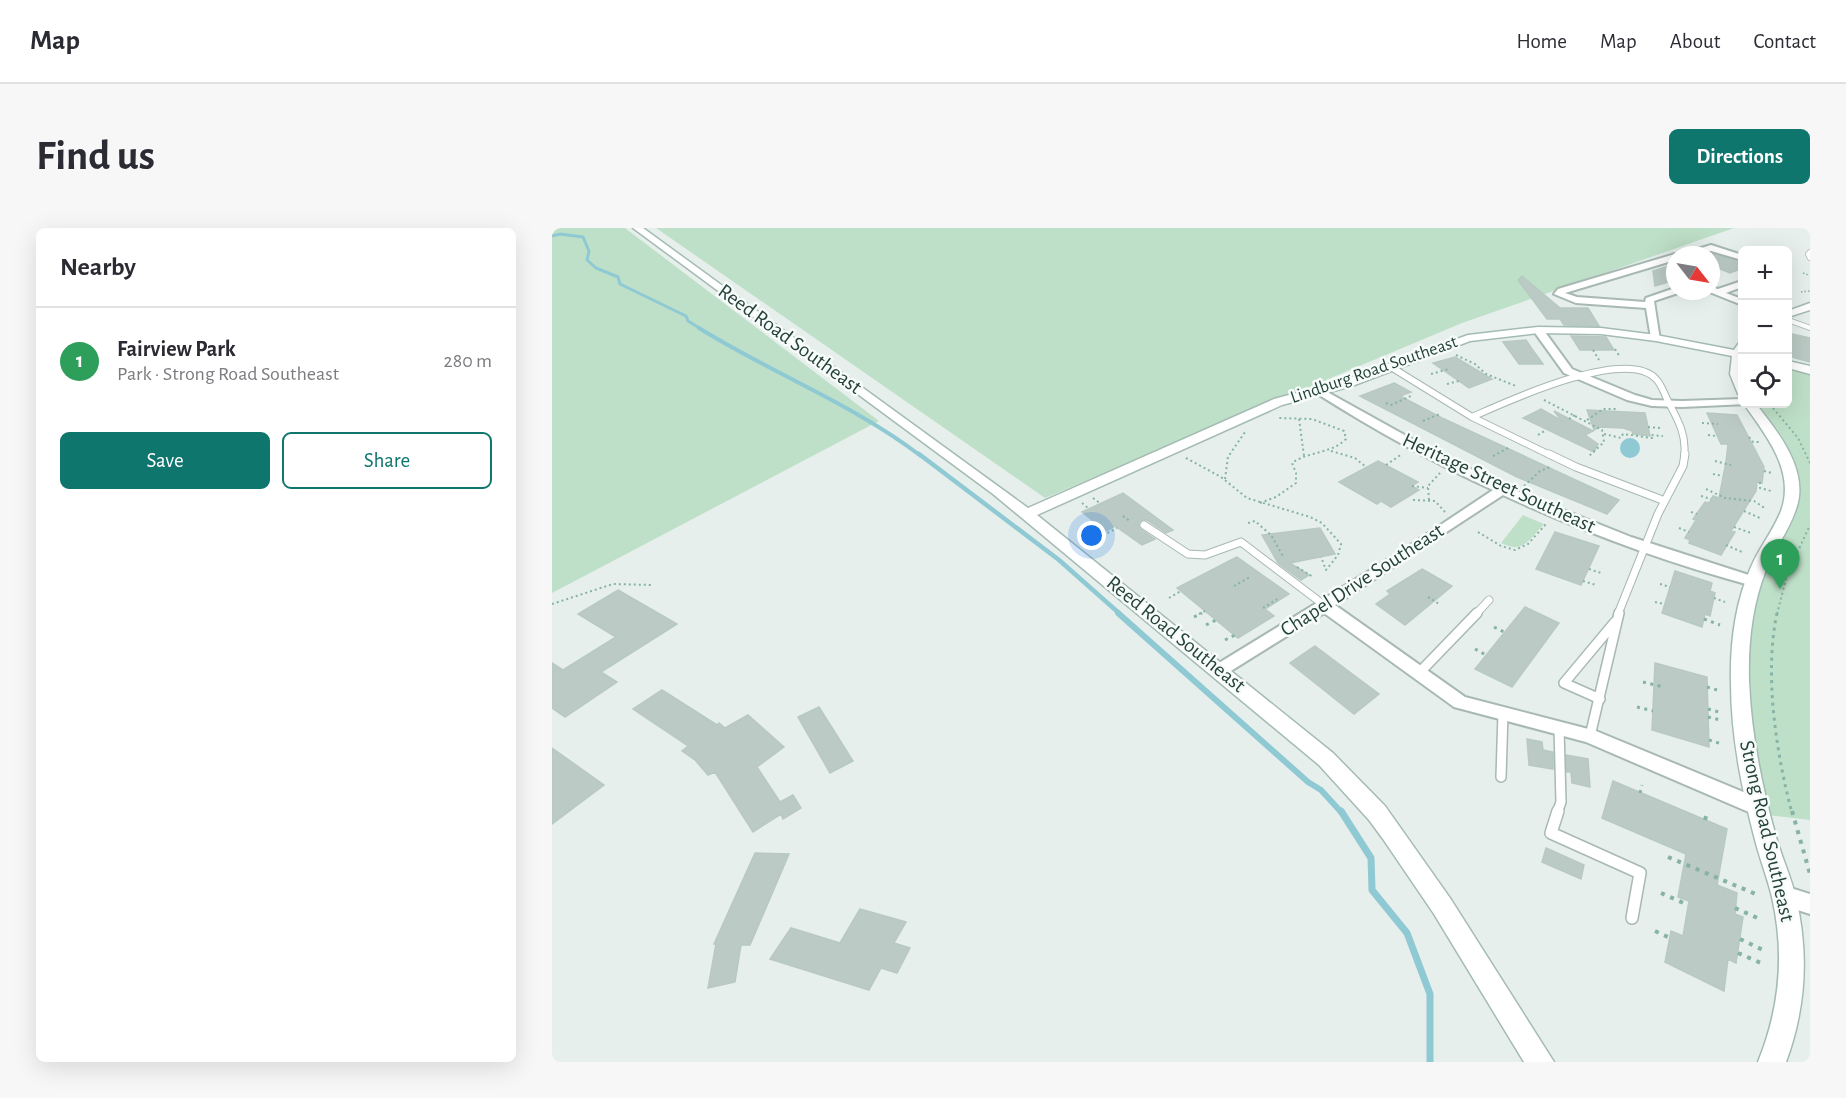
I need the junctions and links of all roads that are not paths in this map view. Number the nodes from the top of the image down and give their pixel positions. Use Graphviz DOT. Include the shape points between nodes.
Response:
graph roads {
  1 [pos="637,228"];
  2 [pos="1720,251"];
  3 [pos="1810,252"];
  4 [pos="1738,256"];
  5 [pos="1810,258"];
  6 [pos="1666,260"];
  7 [pos="1738,286"];
  8 [pos="1720,290"];
  9 [pos="1720,293"];
  10 [pos="1666,294"];
  11 [pos="1738,300"];
  12 [pos="1650,305"];
  13 [pos="1810,306"];
  14 [pos="1792,313"];
  15 [pos="1792,321"];
  16 [pos="1810,328"];
  17 [pos="1538,330"];
  18 [pos="1656,338"];
  19 [pos="1738,352"];
  20 [pos="1792,366"];
  21 [pos="1391,367"];
  22 [pos="1738,369"];
  23 [pos="1810,370"];
  24 [pos="1578,377"];
  25 [pos="1738,384"];
  26 [pos="1320,390"];
  27 [pos="1738,402"];
  28 [pos="1671,404"];
  29 [pos="1753,408"];
  30 [pos="1472,417"];
  31 [pos="1510,490"];
  32 [pos="1665,501"];
  33 [pos="1028,514"];
  34 [pos="1144,525"];
  35 [pos="1643,546"];
  36 [pos="1754,581"];
  37 [pos="1489,600"];
  38 [pos="1324,605"];
  39 [pos="1615,622"];
  40 [pos="1220,670"];
  41 [pos="1419,673"];
  42 [pos="1600,699"];
  43 [pos="1503,713"];
  44 [pos="1559,728"];
  45 [pos="1590,736"];
  46 [pos="1501,777"];
  47 [pos="1758,807"];
  48 [pos="1784,896"];
  49 [pos="1810,904"];
  50 [pos="1632,918"];
  51 [pos="1540,1062"];
  52 [pos="1772,1062"];
  1 -- 33 [label="street, Reed Road Southeast"];
  2 -- 4 [label="street"];
  3 -- 5 [label="lane"];
  6 -- 12 [label="street" via="1559,294 1576,300"];
  7 -- 8 [label="street"];
  9 -- 11 [label="street"];
  10 -- 12 [label="street" via="1652,298"];
  12 -- 18 [label="street"];
  13 -- 14 [label="street"];
  15 -- 16 [label="lane"];
  17 -- 18 [label="street, Lindburg Road Southeast" via="1601,331"];
  17 -- 21 [label="street, Lindburg Road Southeast" via="1468,338"];
  17 -- 24 [label="street" via="1568,371"];
  18 -- 19 [label="street, Lindburg Road Southeast"];
  20 -- 23 [label="street"];
  21 -- 26 [label="street, Lindburg Road Southeast"];
  21 -- 30 [label="lane"];
  22 -- 25 [label="street"];
  24 -- 28 [label="street" via="1631,398"];
  24 -- 28 [label="lane" via="1592,370 1644,370 1656,378"];
  24 -- 30 [label="lane"];
  26 -- 31 [label="street, Heritage Street Southeast" via="1372,423"];
  26 -- 33 [label="street, Lindburg Road Southeast" via="1232,421"];
  27 -- 28 [label="street"];
  28 -- 32 [label="lane" via="1686,445 1683,466"];
  29 -- 36 [label="street, Strong Road Southeast" via="1777,439 1789,466 1793,494 1790,510 1769,543"];
  30 -- 32 [label="lane" via="1576,467"];
  31 -- 35 [label="street, Heritage Street Southeast" via="1551,512"];
  31 -- 38 [label="street, Chapel Drive Southeast"];
  32 -- 35 [label="lane"];
  33 -- 40 [label="street, Reed Road Southeast"];
  34 -- 38 [label="lane" via="1188,554 1205,555 1241,542"];
  35 -- 36 [label="street, Heritage Street Southeast"];
  35 -- 39 [label="lane"];
  36 -- 47 [label="street, Strong Road Southeast" via="1742,631 1740,682 1746,747"];
  37 -- 41 [label="lane"];
  38 -- 40 [label="street, Chapel Drive Southeast"];
  38 -- 41 [label="street"];
  39 -- 42 [label="lane"];
  39 -- 42 [label="lane" via="1564,683"];
  40 -- 51 [label="street, Reed Road Southeast" via="1326,759 1377,813 1442,906"];
  41 -- 43 [label="street" via="1460,702"];
  42 -- 45 [label="lane"];
  43 -- 44 [label="street"];
  43 -- 46 [label="lane"];
  44 -- 45 [label="street"];
  44 -- 50 [label="lane" via="1561,802 1551,833 1640,873"];
  45 -- 47 [label="street"];
  47 -- 48 [label="street, Strong Road Southeast"];
  48 -- 49 [label="street"];
  48 -- 52 [label="street, Strong Road Southeast" via="1793,947 1793,980 1790,1011"];
}
